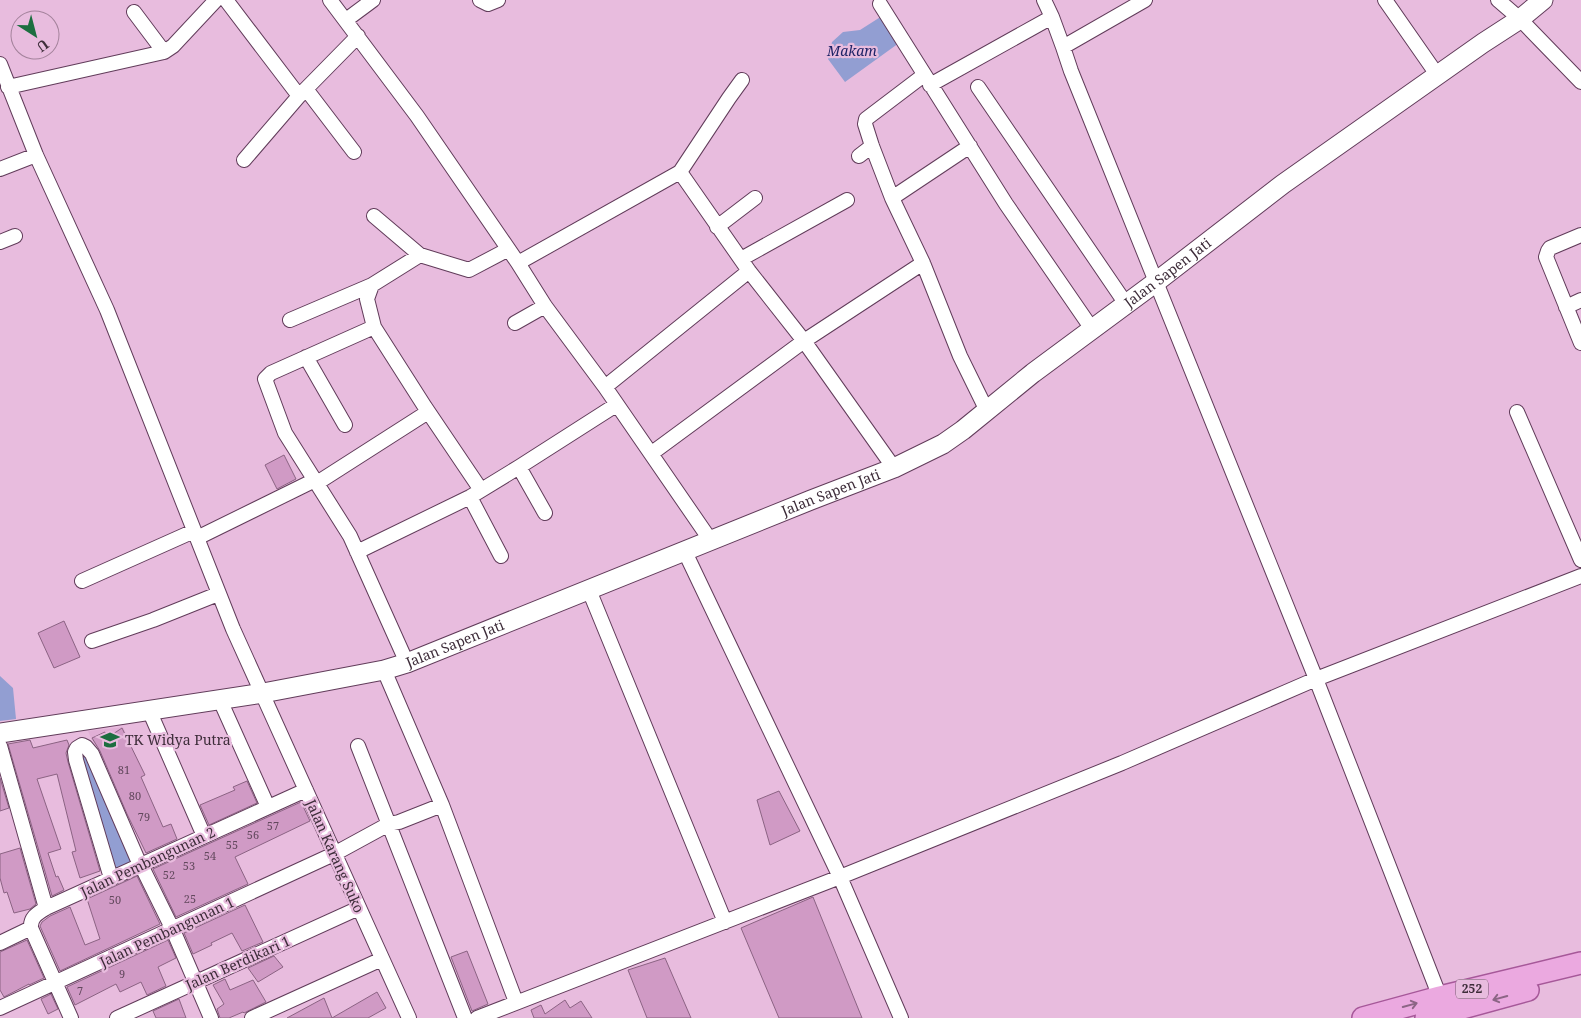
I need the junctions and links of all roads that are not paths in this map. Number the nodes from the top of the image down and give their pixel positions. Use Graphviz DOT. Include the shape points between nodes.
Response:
graph roads {
  1 [pos="216,0"];
  2 [pos="226,0"];
  3 [pos="330,0"];
  4 [pos="373,0"];
  5 [pos="480,0"];
  6 [pos="498,0"];
  7 [pos="1044,0"];
  8 [pos="1146,0"];
  9 [pos="1385,0"];
  10 [pos="1498,0"];
  11 [pos="1543,0"];
  12 [pos="880,4"];
  13 [pos="134,12"];
  14 [pos="1052,17"];
  15 [pos="1520,19"];
  16 [pos="346,20"];
  17 [pos="358,36"];
  18 [pos="1063,47"];
  19 [pos="164,52"];
  20 [pos="0,64"];
  21 [pos="1438,76"];
  22 [pos="742,80"];
  23 [pos="927,80"];
  24 [pos="1581,82"];
  25 [pos="8,87"];
  26 [pos="978,87"];
  27 [pos="303,93"];
  28 [pos="872,146"];
  29 [pos="970,146"];
  30 [pos="354,152"];
  31 [pos="36,154"];
  32 [pos="859,156"];
  33 [pos="244,160"];
  34 [pos="0,170"];
  35 [pos="680,172"];
  36 [pos="755,198"];
  37 [pos="892,198"];
  38 [pos="847,200"];
  39 [pos="374,216"];
  40 [pos="717,227"];
  41 [pos="1581,235"];
  42 [pos="15,236"];
  43 [pos="0,242"];
  44 [pos="507,250"];
  45 [pos="420,255"];
  46 [pos="741,259"];
  47 [pos="518,263"];
  48 [pos="923,263"];
  49 [pos="749,271"];
  50 [pos="1156,282"];
  51 [pos="372,285"];
  52 [pos="1581,300"];
  53 [pos="1126,304"];
  54 [pos="545,306"];
  55 [pos="1566,307"];
  56 [pos="290,320"];
  57 [pos="515,323"];
  58 [pos="374,326"];
  59 [pos="1092,329"];
  60 [pos="804,341"];
  61 [pos="1581,343"];
  62 [pos="306,357"];
  63 [pos="605,387"];
  64 [pos="616,404"];
  65 [pos="987,411"];
  66 [pos="428,412"];
  67 [pos="1517,412"];
  68 [pos="345,425"];
  69 [pos="652,453"];
  70 [pos="519,467"];
  71 [pos="894,468"];
  72 [pos="316,481"];
  73 [pos="475,494"];
  74 [pos="545,513"];
  75 [pos="196,534"];
  76 [pos="711,540"];
  77 [pos="357,552"];
  78 [pos="685,552"];
  79 [pos="501,556"];
  80 [pos="1581,560"];
  81 [pos="1581,576"];
  82 [pos="82,580"];
  83 [pos="588,590"];
  84 [pos="218,594"];
  85 [pos="92,641"];
  86 [pos="407,663"];
  87 [pos="384,670"];
  88 [pos="1316,679"];
  89 [pos="262,693"];
  90 [pos="220,700"];
  91 [pos="149,710"];
  92 [pos="0,732"];
  93 [pos="0,746"];
  94 [pos="358,746"];
  95 [pos="306,790"];
  96 [pos="442,805"];
  97 [pos="268,807"];
  98 [pos="389,824"];
  99 [pos="204,836"];
  100 [pos="334,854"];
  101 [pos="141,865"];
  102 [pos="840,877"];
  103 [pos="111,878"];
  104 [pos="46,908"];
  105 [pos="359,908"];
  106 [pos="726,922"];
  107 [pos="31,928"];
  108 [pos="173,930"];
  109 [pos="0,943"];
  110 [pos="382,959"];
  111 [pos="1581,962"];
  112 [pos="1581,975"];
  113 [pos="196,982"];
  114 [pos="56,983"];
  115 [pos="516,1002"];
  116 [pos="0,1008"];
  117 [pos="1437,1009"];
  118 [pos="404,1017"];
  119 [pos="71,1018"];
  120 [pos="117,1018"];
  121 [pos="212,1018"];
  122 [pos="252,1018"];
  123 [pos="465,1018"];
  124 [pos="477,1018"];
  125 [pos="902,1018"];
  126 [pos="1363,1018"];
  1 -- 19 [label="street"];
  2 -- 27 [label="street"];
  3 -- 16 [label="street"];
  4 -- 16 [label="street"];
  5 -- 6 [label="street" via="488,4"];
  7 -- 14 [label="street"];
  8 -- 18 [label="street"];
  9 -- 21 [label="street"];
  10 -- 15 [label="street"];
  11 -- 15 [label="street, Jalan Sapen Jati"];
  12 -- 23 [label="street"];
  13 -- 19 [label="street"];
  14 -- 18 [label="street"];
  14 -- 23 [label="street"];
  15 -- 21 [label="street, Jalan Sapen Jati"];
  15 -- 24 [label="street"];
  16 -- 17 [label="street"];
  17 -- 27 [label="street"];
  17 -- 44 [label="street"];
  18 -- 50 [label="street"];
  19 -- 25 [label="street"];
  20 -- 25 [label="street, Jalan Karang Suko"];
  21 -- 50 [label="street, Jalan Sapen Jati" via="1284,184"];
  22 -- 35 [label="street"];
  23 -- 28 [label="street" via="866,119"];
  23 -- 29 [label="street"];
  25 -- 31 [label="street, Jalan Karang Suko"];
  26 -- 53 [label="street"];
  27 -- 30 [label="street"];
  27 -- 33 [label="street"];
  28 -- 32 [label="street"];
  28 -- 37 [label="street"];
  29 -- 37 [label="street"];
  29 -- 59 [label="street"];
  31 -- 34 [label="street"];
  31 -- 75 [label="street, Jalan Karang Suko" via="107,310"];
  35 -- 40 [label="street"];
  35 -- 47 [label="street"];
  36 -- 40 [label="street"];
  37 -- 48 [label="street"];
  38 -- 46 [label="street"];
  39 -- 45 [label="street"];
  40 -- 46 [label="street"];
  41 -- 55 [label="street" via="1550,248 1546,254"];
  42 -- 43 [label="street"];
  44 -- 45 [label="street" via="469,270"];
  44 -- 47 [label="street"];
  45 -- 51 [label="street"];
  46 -- 49 [label="street"];
  47 -- 54 [label="street"];
  48 -- 60 [label="street"];
  48 -- 65 [label="street" via="960,356"];
  49 -- 60 [label="street"];
  49 -- 63 [label="street"];
  50 -- 53 [label="street, Jalan Sapen Jati"];
  50 -- 88 [label="street"];
  51 -- 56 [label="street"];
  51 -- 58 [label="street" via="367,299"];
  52 -- 55 [label="street"];
  53 -- 59 [label="street, Jalan Sapen Jati"];
  54 -- 57 [label="street"];
  54 -- 63 [label="street"];
  55 -- 61 [label="street"];
  58 -- 62 [label="street"];
  58 -- 66 [label="street"];
  59 -- 65 [label="street, Jalan Sapen Jati"];
  60 -- 69 [label="street"];
  60 -- 71 [label="street"];
  62 -- 68 [label="street"];
  62 -- 72 [label="street" via="265,379 286,433"];
  63 -- 64 [label="street"];
  64 -- 69 [label="street"];
  64 -- 70 [label="street"];
  65 -- 71 [label="street, Jalan Sapen Jati" via="943,444"];
  66 -- 72 [label="street"];
  66 -- 73 [label="street"];
  67 -- 80 [label="street"];
  69 -- 76 [label="street"];
  70 -- 73 [label="street"];
  70 -- 74 [label="street"];
  71 -- 76 [label="street, Jalan Sapen Jati"];
  72 -- 75 [label="street"];
  72 -- 77 [label="street"];
  73 -- 77 [label="street"];
  73 -- 79 [label="street"];
  75 -- 82 [label="street"];
  75 -- 84 [label="street, Jalan Karang Suko"];
  76 -- 78 [label="street, Jalan Sapen Jati"];
  77 -- 86 [label="street"];
  78 -- 83 [label="street, Jalan Sapen Jati"];
  78 -- 102 [label="street"];
  81 -- 88 [label="street"];
  83 -- 86 [label="street, Jalan Sapen Jati"];
  83 -- 106 [label="street"];
  84 -- 85 [label="street"];
  84 -- 89 [label="street, Jalan Karang Suko"];
  86 -- 87 [label="street, Jalan Sapen Jati"];
  87 -- 89 [label="street, Jalan Sapen Jati"];
  87 -- 96 [label="street"];
  88 -- 102 [label="street" via="1122,763"];
  88 -- 117 [label="street"];
  89 -- 90 [label="street, Jalan Sapen Jati"];
  89 -- 95 [label="street, Jalan Karang Suko"];
  90 -- 91 [label="street, Jalan Sapen Jati"];
  90 -- 97 [label="street"];
  91 -- 92 [label="street, Jalan Sapen Jati"];
  91 -- 99 [label="street"];
  93 -- 104 [label="street"];
  94 -- 98 [label="street"];
  95 -- 97 [label="street, Jalan Pembangunan 2"];
  95 -- 100 [label="street, Jalan Karang Suko"];
  96 -- 98 [label="street, Jalan Pembangunan 1"];
  96 -- 115 [label="street"];
  97 -- 99 [label="street, Jalan Pembangunan 2"];
  98 -- 100 [label="street, Jalan Pembangunan 1"];
  98 -- 123 [label="street"];
  99 -- 101 [label="street, Jalan Pembangunan 2"];
  100 -- 105 [label="street, Jalan Karang Suko"];
  100 -- 108 [label="street, Jalan Pembangunan 1"];
  101 -- 103 [label="street, Jalan Pembangunan 2"];
  101 -- 103 [label="street" via="92,754 82,745 75,752 76,760"];
  101 -- 108 [label="street"];
  102 -- 106 [label="street"];
  102 -- 125 [label="street"];
  103 -- 104 [label="street, Jalan Pembangunan 2"];
  104 -- 107 [label="street, Jalan Pembangunan 2" via="31,920"];
  105 -- 110 [label="street, Jalan Karang Suko"];
  105 -- 113 [label="street, Jalan Berdikari 1"];
  106 -- 115 [label="street"];
  107 -- 109 [label="street, Jalan Pembangunan 2"];
  107 -- 114 [label="street"];
  108 -- 113 [label="street"];
  108 -- 114 [label="street, Jalan Pembangunan 1"];
  110 -- 118 [label="street, Jalan Karang Suko"];
  110 -- 122 [label="street"];
  111 -- 117 [label="main road, 252"];
  112 -- 117 [label="main road, 252, one-way"];
  113 -- 120 [label="street, Jalan Berdikari 1"];
  113 -- 121 [label="street"];
  114 -- 116 [label="street, Jalan Pembangunan 1"];
  114 -- 119 [label="street"];
  115 -- 124 [label="street"];
  126 -- 117 [label="main road, 252, one-way"];
}
